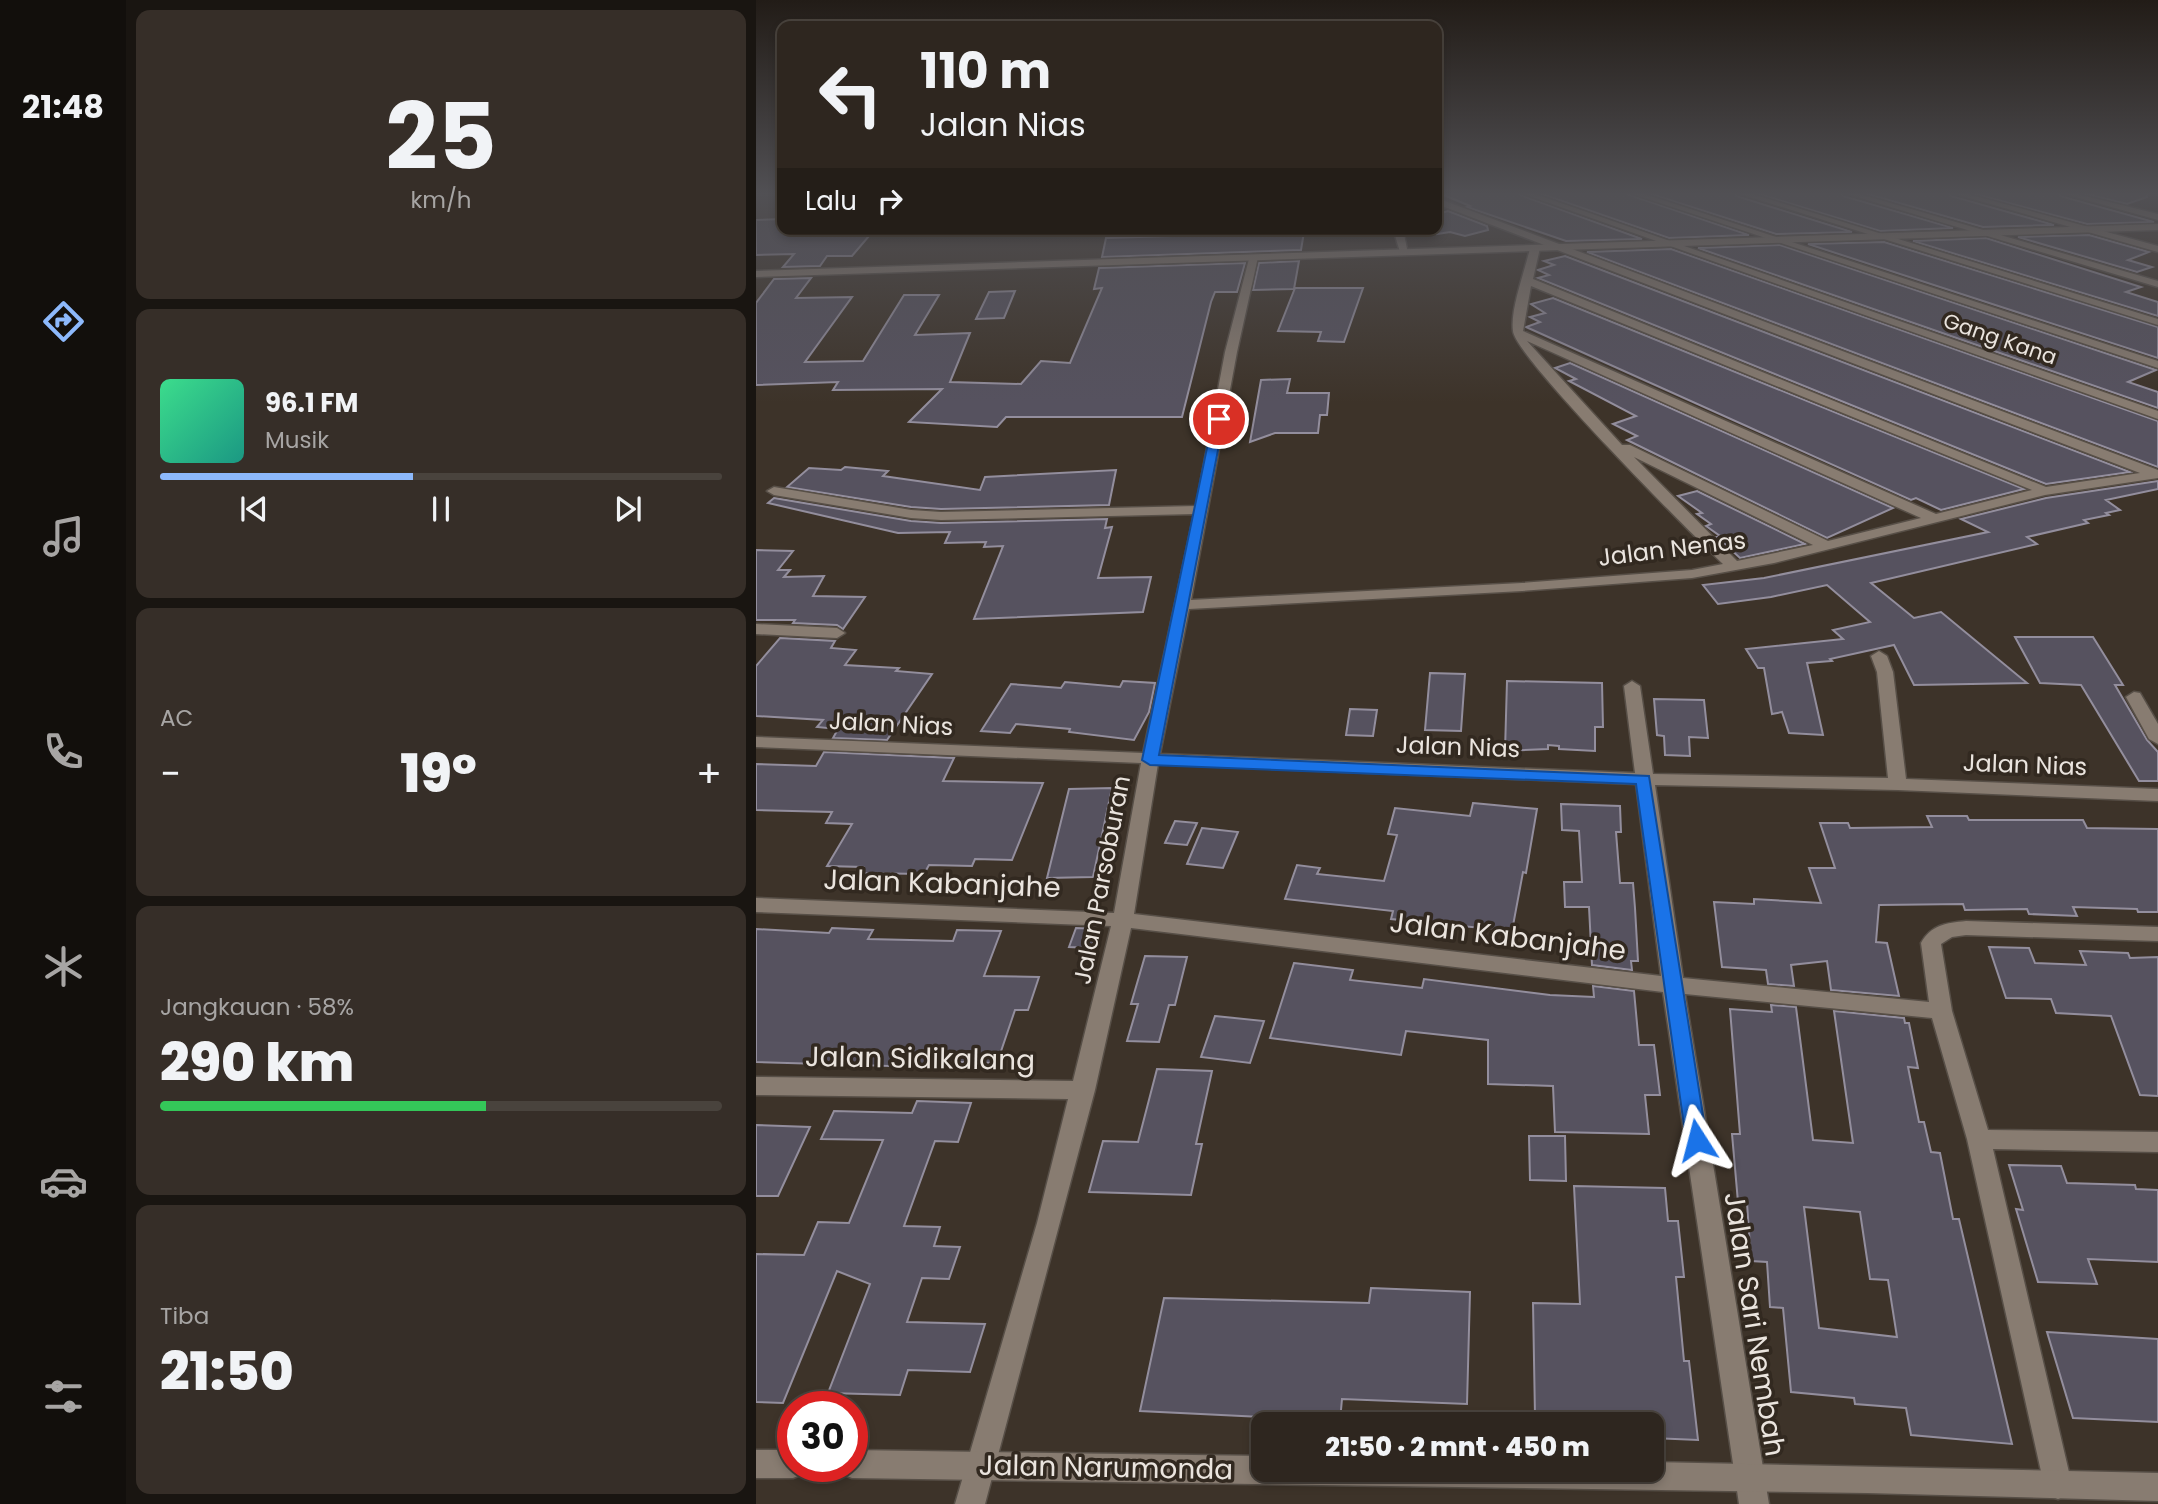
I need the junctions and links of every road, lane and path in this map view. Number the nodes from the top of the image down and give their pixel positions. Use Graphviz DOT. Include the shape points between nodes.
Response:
graph roads {
  1 [pos="1071,263"];
  2 [pos="1251,263"];
  3 [pos="1532,263"];
  4 [pos="1603,263"];
  5 [pos="1728,263"];
  6 [pos="1849,263"];
  7 [pos="1969,263"];
  8 [pos="2088,263"];
  9 [pos="756,274"];
  10 [pos="1528,281"];
  11 [pos="2158,284"];
  12 [pos="2158,322"];
  13 [pos="1518,333"];
  14 [pos="2158,365"];
  15 [pos="2158,415"];
  16 [pos="1615,443"];
  17 [pos="2157,474"];
  18 [pos="774,491"];
  19 [pos="2045,491"];
  20 [pos="1202,510"];
  21 [pos="1935,519"];
  22 [pos="1827,546"];
  23 [pos="1734,567"];
  24 [pos="1182,605"];
  25 [pos="756,629"];
  26 [pos="837,633"];
  27 [pos="1879,656"];
  28 [pos="1632,686"];
  29 [pos="2134,697"];
  30 [pos="2158,738"];
  31 [pos="756,742"];
  32 [pos="1150,760"];
  33 [pos="1643,779"];
  34 [pos="1898,784"];
  35 [pos="2158,795"];
  36 [pos="756,905"];
  37 [pos="1122,920"];
  38 [pos="2158,934"];
  39 [pos="1673,985"];
  40 [pos="1941,1011"];
  41 [pos="756,1086"];
  42 [pos="1084,1090"];
  43 [pos="1979,1139"];
  44 [pos="2158,1142"];
  45 [pos="756,1464"];
  46 [pos="777,1464"];
  47 [pos="868,1464"];
  48 [pos="980,1465"];
  49 [pos="2058,1485"];
  50 [pos="2158,1487"];
  51 [pos="1752,1490"];
  52 [pos="970,1504"];
  1 -- 9 [label="street"];
  2 -- 20 [label="street, Jalan Parsoburan"];
  3 -- 10 [label="street"];
  4 -- 17 [label="street"];
  5 -- 15 [label="street, Gang Kana"];
  6 -- 14 [label="street"];
  7 -- 12 [label="street"];
  8 -- 11 [label="street"];
  10 -- 13 [label="street"];
  10 -- 19 [label="street"];
  13 -- 16 [label="street" via="1529,352"];
  13 -- 21 [label="street"];
  16 -- 22 [label="street"];
  16 -- 23 [label="street"];
  17 -- 19 [label="street, Jalan Nenas"];
  18 -- 20 [label="street" via="941,516"];
  19 -- 21 [label="street, Jalan Nenas"];
  20 -- 24 [label="street, Jalan Parsoburan"];
  21 -- 22 [label="street, Jalan Nenas"];
  22 -- 23 [label="street, Jalan Nenas"];
  23 -- 24 [label="street, Jalan Nenas" via="1522,587"];
  24 -- 32 [label="street, Jalan Parsoburan"];
  25 -- 26 [label="street"];
  27 -- 34 [label="street" via="1885,672"];
  28 -- 33 [label="street, Jalan Sari Nembah"];
  29 -- 30 [label="street"];
  31 -- 32 [label="street, Jalan Nias"];
  32 -- 33 [label="street, Jalan Nias"];
  32 -- 37 [label="street, Jalan Parsoburan"];
  33 -- 34 [label="street, Jalan Nias"];
  33 -- 39 [label="street, Jalan Sari Nembah"];
  34 -- 35 [label="street, Jalan Nias"];
  36 -- 37 [label="street, Jalan Kabanjahe"];
  37 -- 39 [label="street, Jalan Kabanjahe"];
  37 -- 42 [label="street, Jalan Parsoburan"];
  38 -- 40 [label="street" via="1948,930 1931,943"];
  39 -- 40 [label="street, Jalan Kabanjahe"];
  39 -- 51 [label="street, Jalan Sari Nembah"];
  40 -- 43 [label="street"];
  41 -- 42 [label="street, Jalan Sidikalang"];
  42 -- 48 [label="street, Jalan Parsoburan"];
  43 -- 44 [label="street"];
  43 -- 49 [label="street"];
  45 -- 46 [label="street"];
  47 -- 48 [label="street, Jalan Narumonda"];
  48 -- 51 [label="street, Jalan Narumonda"];
  48 -- 52 [label="street, Jalan Parsoburan"];
  49 -- 50 [label="street, Jalan Narumonda"];
  49 -- 51 [label="street, Jalan Narumonda"];
}
